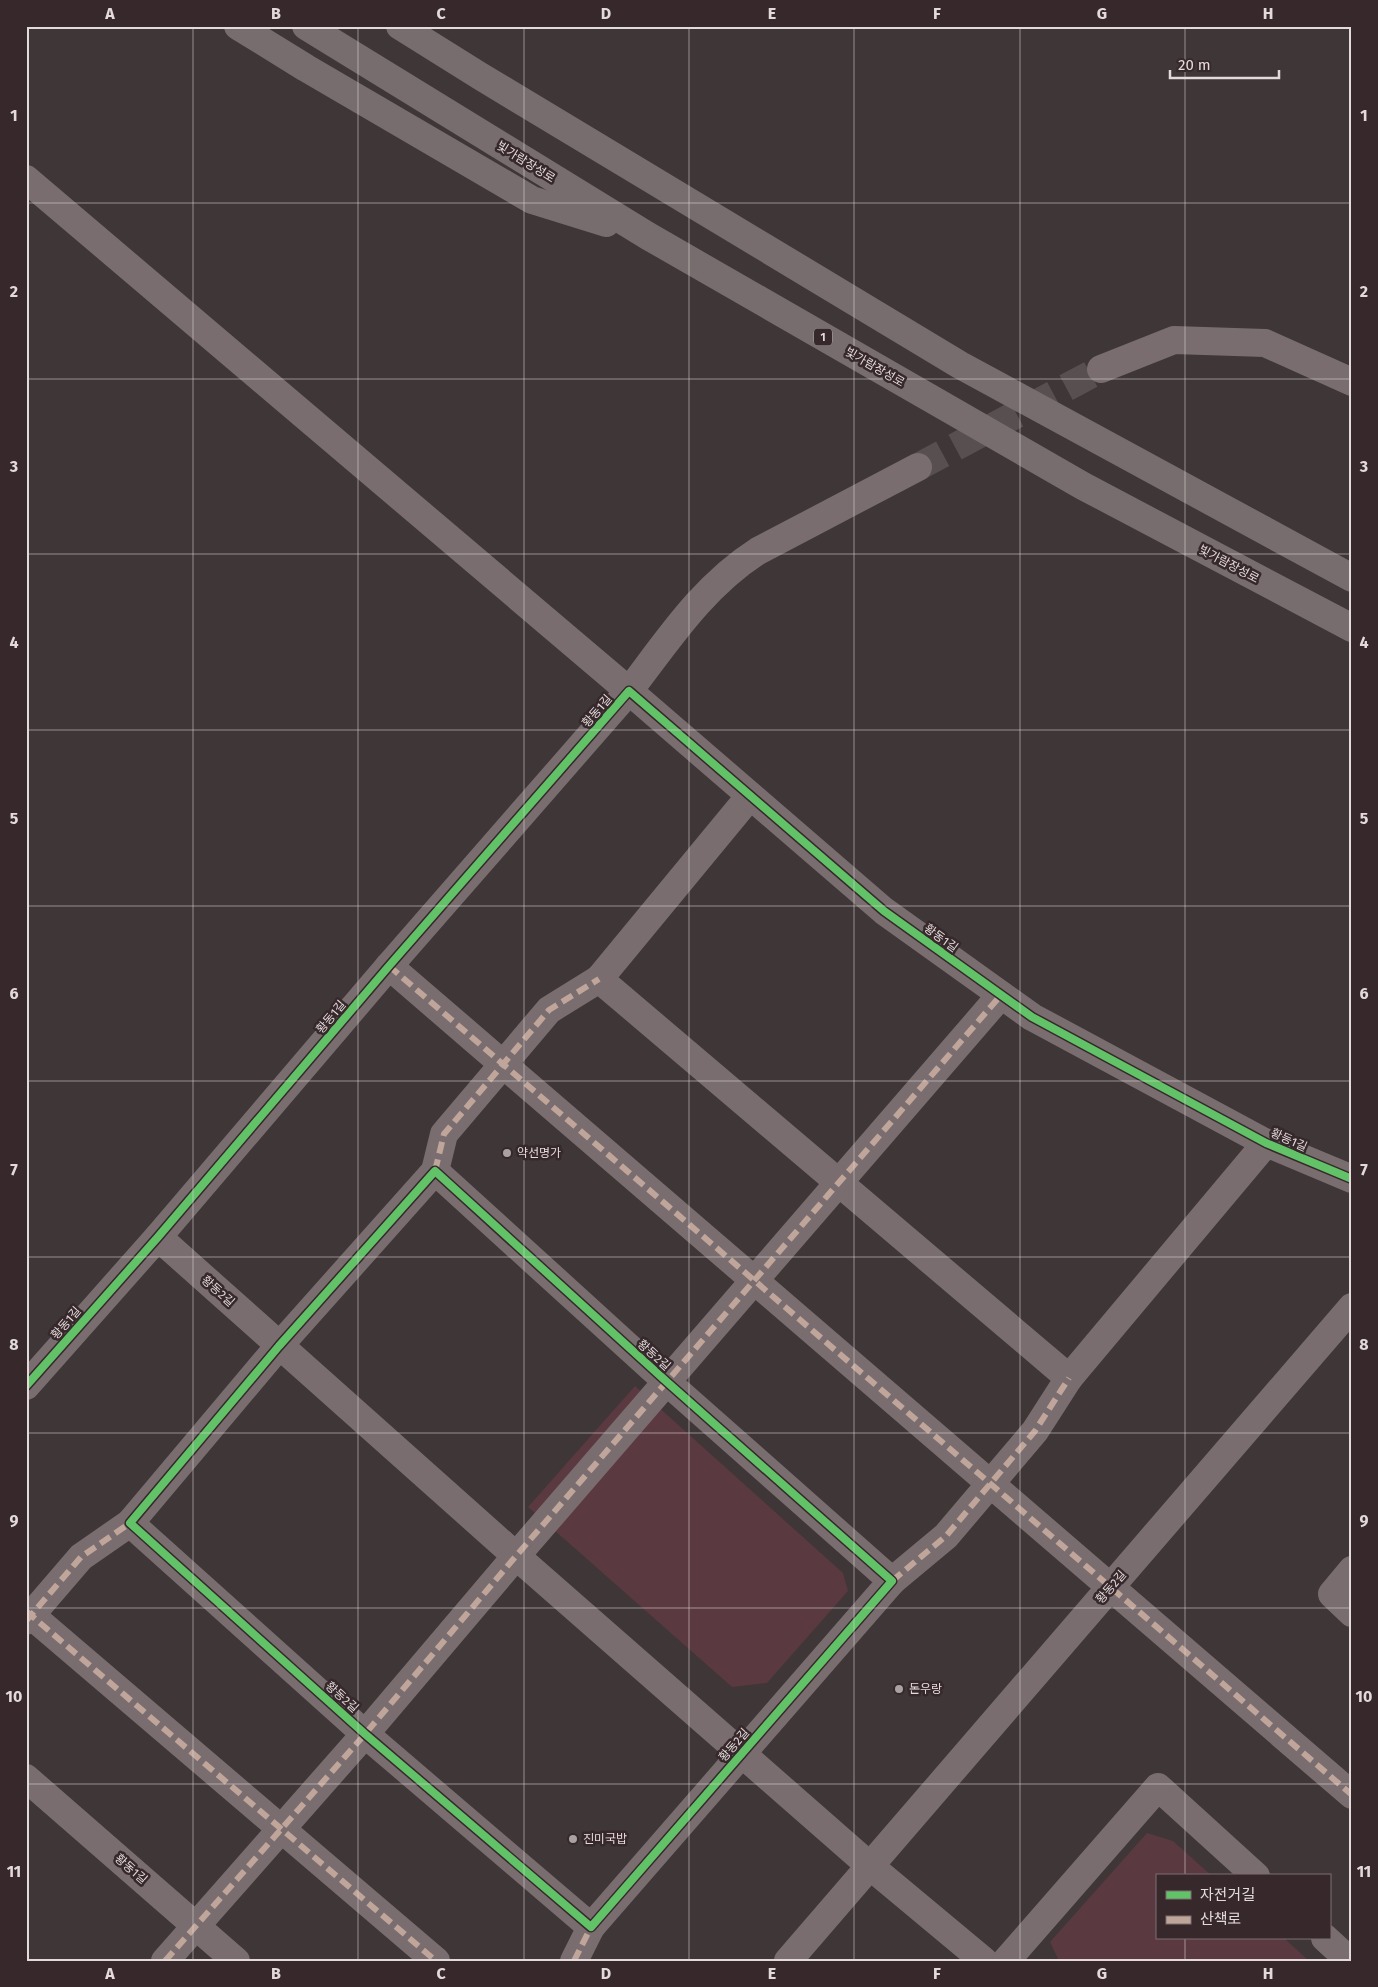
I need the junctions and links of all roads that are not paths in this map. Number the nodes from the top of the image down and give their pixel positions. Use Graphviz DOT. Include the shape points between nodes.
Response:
graph roads {
  1 [pos="238,26"];
  2 [pos="306,26"];
  3 [pos="400,26"];
  4 [pos="26,179"];
  5 [pos="648,236"];
  6 [pos="1101,369"];
  7 [pos="1352,382"];
  8 [pos="918,467"];
  9 [pos="1352,578"];
  10 [pos="1352,628"];
  11 [pos="629,691"];
  12 [pos="750,796"];
  13 [pos="389,966"];
  14 [pos="598,979"];
  15 [pos="1002,995"];
  16 [pos="503,1065"];
  17 [pos="1266,1143"];
  18 [pos="435,1171"];
  19 [pos="1352,1180"];
  20 [pos="839,1183"];
  21 [pos="158,1237"];
  22 [pos="754,1281"];
  23 [pos="1352,1307"];
  24 [pos="279,1346"];
  25 [pos="1069,1378"];
  26 [pos="667,1382"];
  27 [pos="26,1386"];
  28 [pos="990,1484"];
  29 [pos="130,1522"];
  30 [pos="516,1556"];
  31 [pos="1352,1570"];
  32 [pos="892,1581"];
  33 [pos="1110,1587"];
  34 [pos="1352,1613"];
  35 [pos="28,1616"];
  36 [pos="365,1734"];
  37 [pos="741,1754"];
  38 [pos="26,1778"];
  39 [pos="1352,1795"];
  40 [pos="281,1829"];
  41 [pos="870,1866"];
  42 [pos="1254,1874"];
  43 [pos="196,1925"];
  44 [pos="591,1927"];
  45 [pos="1327,1940"];
  46 [pos="165,1961"];
  47 [pos="236,1961"];
  48 [pos="436,1961"];
  49 [pos="574,1961"];
  50 [pos="788,1961"];
  51 [pos="984,1961"];
  52 [pos="1006,1961"];
  53 [pos="1350,1961"];
  1 -- 5 [label="highway" via="532,200"];
  2 -- 5 [label="highway, 빛가람장성로 / 1"];
  3 -- 9 [label="highway" via="960,365"];
  4 -- 11 [label="street"];
  5 -- 10 [label="highway, 빛가람장성로 / 1" via="1082,486"];
  6 -- 7 [label="street" via="1174,340 1265,343"];
  8 -- 11 [label="street" via="738,564 689,613"];
  11 -- 12 [label="street, 황동1길"];
  11 -- 13 [label="street, 황동1길"];
  12 -- 14 [label="street"];
  12 -- 15 [label="street, 황동1길" via="884,911"];
  13 -- 16 [label="street"];
  13 -- 21 [label="street, 황동1길"];
  14 -- 16 [label="street" via="549,1010"];
  14 -- 20 [label="street"];
  15 -- 17 [label="street, 황동1길" via="1032,1017"];
  15 -- 20 [label="street"];
  16 -- 18 [label="street" via="444,1134"];
  16 -- 22 [label="street"];
  17 -- 19 [label="street, 황동1길"];
  17 -- 25 [label="street, 황동1길"];
  18 -- 24 [label="street"];
  18 -- 26 [label="street, 황동2길"];
  20 -- 22 [label="street"];
  20 -- 25 [label="street"];
  21 -- 24 [label="street, 황동2길"];
  21 -- 27 [label="street, 황동1길"];
  22 -- 26 [label="street"];
  22 -- 28 [label="street"];
  23 -- 33 [label="street, 황동2길"];
  24 -- 29 [label="street"];
  24 -- 30 [label="street, 황동2길"];
  25 -- 28 [label="street, 황동1길" via="1035,1431"];
  26 -- 30 [label="street"];
  26 -- 32 [label="street, 황동2길"];
  28 -- 32 [label="street, 황동1길" via="946,1536"];
  28 -- 33 [label="street"];
  29 -- 35 [label="street" via="81,1557"];
  29 -- 36 [label="street, 황동2길"];
  30 -- 36 [label="street"];
  30 -- 37 [label="street, 황동2길"];
  31 -- 34 [label="street" via="1332,1594"];
  32 -- 37 [label="street, 황동2길"];
  33 -- 39 [label="street"];
  33 -- 41 [label="street, 황동2길"];
  35 -- 40 [label="street"];
  36 -- 40 [label="street"];
  36 -- 44 [label="street, 황동2길"];
  37 -- 41 [label="street, 황동2길"];
  37 -- 44 [label="street, 황동2길"];
  38 -- 43 [label="street, 황동1길"];
  40 -- 43 [label="street"];
  40 -- 48 [label="street"];
  41 -- 50 [label="street, 황동2길"];
  41 -- 51 [label="street, 황동2길"];
  42 -- 52 [label="street" via="1158,1787"];
  43 -- 46 [label="street"];
  43 -- 47 [label="street, 황동1길"];
  44 -- 49 [label="street"];
  45 -- 53 [label="street"];
}
